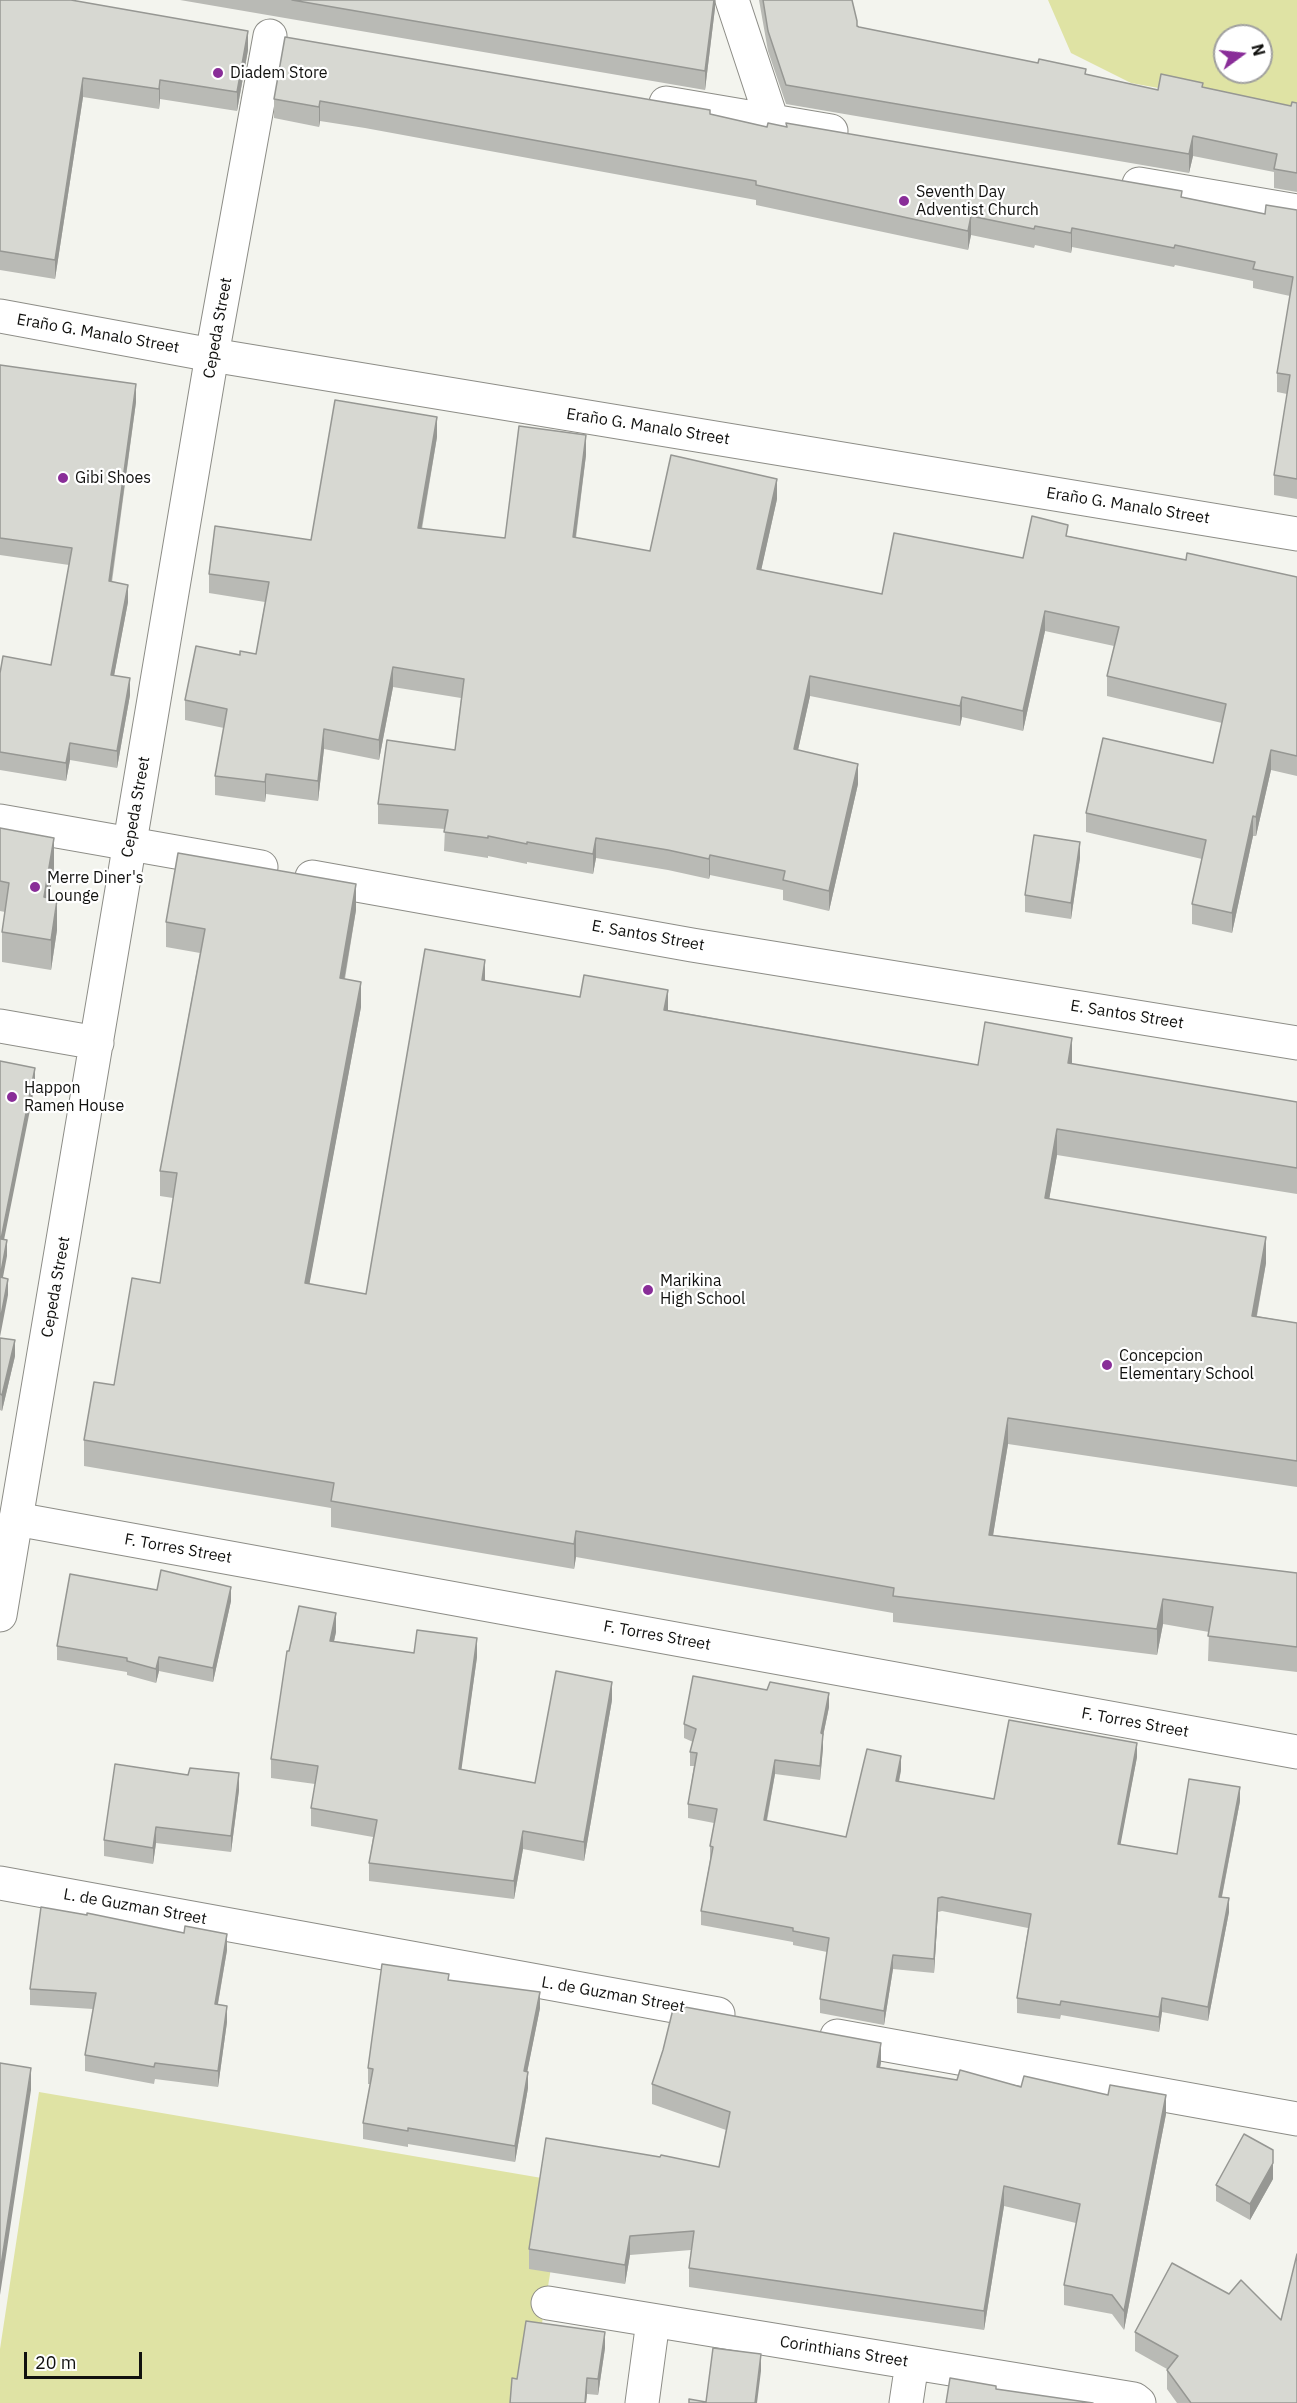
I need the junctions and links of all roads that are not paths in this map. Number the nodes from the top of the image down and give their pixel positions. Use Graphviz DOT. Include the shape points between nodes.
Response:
graph roads {
  1 [pos="732,0"];
  2 [pos="237,30"];
  3 [pos="270,36"];
  4 [pos="305,42"];
  5 [pos="632,97"];
  6 [pos="772,121"];
  7 [pos="865,137"];
  8 [pos="1110,179"];
  9 [pos="1297,211"];
  10 [pos="0,316"];
  11 [pos="212,355"];
  12 [pos="1297,534"];
  13 [pos="0,821"];
  14 [pos="130,844"];
  15 [pos="0,1026"];
  16 [pos="97,1043"];
  17 [pos="1297,1043"];
  18 [pos="16,1519"];
  19 [pos="0,1615"];
  20 [pos="1297,1752"];
  21 [pos="0,1883"];
  22 [pos="747,2019"];
  23 [pos="806,2030"];
  24 [pos="1297,2119"];
  25 [pos="548,2303"];
  26 [pos="653,2321"];
  27 [pos="912,2363"];
  28 [pos="642,2403"];
  29 [pos="906,2403"];
  30 [pos="1139,2403"];
  1 -- 6 [label="street"];
  2 -- 3 [label="street"];
  3 -- 4 [label="street"];
  3 -- 11 [label="street, Cepeda Street"];
  5 -- 6 [label="street"];
  6 -- 7 [label="street"];
  8 -- 9 [label="street"];
  10 -- 11 [label="street, Eraño G. Manalo Street"];
  11 -- 12 [label="street, Eraño G. Manalo Street"];
  11 -- 14 [label="street, Cepeda Street"];
  13 -- 14 [label="street, E. Santos Street"];
  14 -- 16 [label="street, Cepeda Street"];
  14 -- 17 [label="street, E. Santos Street" via="692,945"];
  15 -- 16 [label="street"];
  16 -- 18 [label="street, Cepeda Street"];
  18 -- 19 [label="street, Cepeda Street"];
  18 -- 20 [label="street, F. Torres Street"];
  21 -- 22 [label="street, L. de Guzman Street"];
  23 -- 24 [label="street"];
  25 -- 26 [label="street, Corinthians Street"];
  26 -- 27 [label="street, Corinthians Street"];
  26 -- 28 [label="street"];
  27 -- 29 [label="street"];
  27 -- 30 [label="street, Corinthians Street" via="1134,2399"];
}
